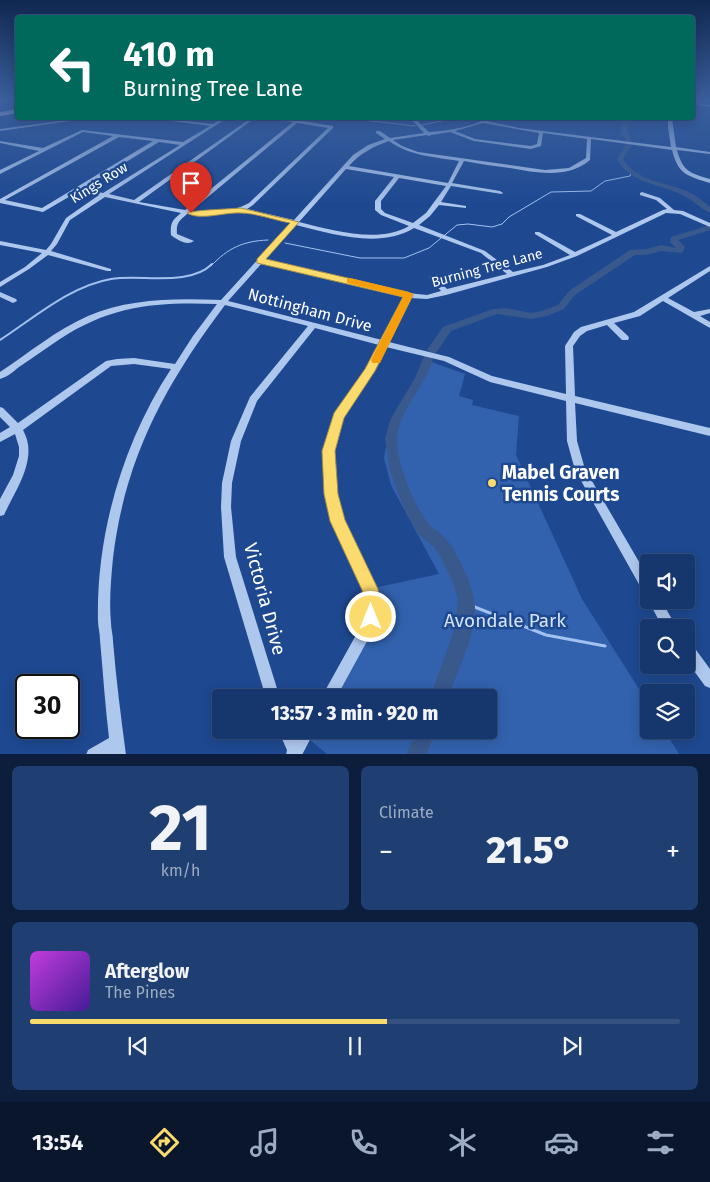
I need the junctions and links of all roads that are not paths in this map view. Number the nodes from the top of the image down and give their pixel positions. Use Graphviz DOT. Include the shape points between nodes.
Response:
graph roads {
  1 [pos="75,135"];
  2 [pos="120,135"];
  3 [pos="121,135"];
  4 [pos="198,135"];
  5 [pos="229,135"];
  6 [pos="279,135"];
  7 [pos="322,135"];
  8 [pos="382,135"];
  9 [pos="428,135"];
  10 [pos="461,135"];
  11 [pos="540,135"];
  12 [pos="566,135"];
  13 [pos="671,135"];
  14 [pos="589,138"];
  15 [pos="159,140"];
  16 [pos="389,140"];
  17 [pos="0,142"];
  18 [pos="184,144"];
  19 [pos="675,148"];
  20 [pos="44,150"];
  21 [pos="710,153"];
  22 [pos="462,160"];
  23 [pos="345,167"];
  24 [pos="2,170"];
  25 [pos="398,176"];
  26 [pos="710,181"];
  27 [pos="450,184"];
  28 [pos="78,189"];
  29 [pos="500,193"];
  30 [pos="642,194"];
  31 [pos="104,195"];
  32 [pos="0,201"];
  33 [pos="134,202"];
  34 [pos="439,203"];
  35 [pos="464,208"];
  36 [pos="241,210"];
  37 [pos="671,210"];
  38 [pos="184,212"];
  39 [pos="578,215"];
  40 [pos="295,222"];
  41 [pos="707,224"];
  42 [pos="413,225"];
  43 [pos="537,233"];
  44 [pos="616,234"];
  45 [pos="191,241"];
  46 [pos="0,242"];
  47 [pos="47,252"];
  48 [pos="575,255"];
  49 [pos="260,261"];
  50 [pos="710,268"];
  51 [pos="109,270"];
  52 [pos="511,274"];
  53 [pos="433,277"];
  54 [pos="0,285"];
  55 [pos="446,293"];
  56 [pos="0,294"];
  57 [pos="408,295"];
  58 [pos="663,298"];
  59 [pos="13,301"];
  60 [pos="223,302"];
  61 [pos="710,311"];
  62 [pos="694,315"];
  63 [pos="609,323"];
  64 [pos="710,324"];
  65 [pos="312,326"];
  66 [pos="625,338"];
  67 [pos="384,344"];
  68 [pos="176,367"];
  69 [pos="0,376"];
  70 [pos="570,399"];
  71 [pos="0,411"];
  72 [pos="17,430"];
  73 [pos="710,432"];
  74 [pos="0,438"];
  75 [pos="0,511"];
  76 [pos="640,575"];
  77 [pos="695,660"];
  78 [pos="710,681"];
  79 [pos="270,689"];
  80 [pos="333,689"];
  81 [pos="289,739"];
  82 [pos="302,739"];
  83 [pos="117,748"];
  84 [pos="294,752"];
  85 [pos="94,754"];
  1 -- 20 [label="street"];
  2 -- 32 [label="street"];
  3 -- 15 [label="street"];
  4 -- 18 [label="street, Kings Row"];
  5 -- 33 [label="street"];
  6 -- 38 [label="street"];
  7 -- 36 [label="street"];
  8 -- 16 [label="street"];
  9 -- 16 [label="street"];
  10 -- 11 [label="street" via="531,148 538,145"];
  12 -- 14 [label="street"];
  13 -- 19 [label="street"];
  14 -- 19 [label="street"];
  14 -- 22 [label="street" via="588,159 568,170 538,171"];
  15 -- 18 [label="street"];
  15 -- 28 [label="street"];
  16 -- 22 [label="street" via="412,152"];
  16 -- 23 [label="street" via="363,150"];
  17 -- 20 [label="street"];
  18 -- 31 [label="street, Kings Row"];
  19 -- 21 [label="street"];
  19 -- 26 [label="street" via="681,168"];
  20 -- 24 [label="street"];
  22 -- 27 [label="street"];
  23 -- 25 [label="street"];
  23 -- 40 [label="street"];
  25 -- 27 [label="street"];
  25 -- 42 [label="street" via="377,205 384,214"];
  27 -- 29 [label="street"];
  27 -- 34 [label="street"];
  28 -- 31 [label="street"];
  28 -- 32 [label="street" via="41,210"];
  30 -- 37 [label="street" via="658,198"];
  31 -- 33 [label="street"];
  31 -- 47 [label="street, Kings Row" via="67,220"];
  33 -- 38 [label="street"];
  34 -- 35 [label="street"];
  34 -- 42 [label="street"];
  36 -- 38 [label="street" via="209,214"];
  36 -- 40 [label="street"];
  37 -- 41 [label="street"];
  37 -- 44 [label="street, Burning Tree Lane"];
  38 -- 45 [label="street" via="176,220 173,232 177,237"];
  39 -- 44 [label="street"];
  40 -- 42 [label="street" via="374,237 397,234"];
  40 -- 49 [label="street"];
  42 -- 52 [label="street" via="483,252"];
  43 -- 48 [label="street"];
  44 -- 48 [label="street, Burning Tree Lane"];
  46 -- 47 [label="street"];
  47 -- 51 [label="street"];
  47 -- 54 [label="street, Kings Row"];
  48 -- 52 [label="street, Burning Tree Lane"];
  49 -- 57 [label="street, Burning Tree Lane"];
  49 -- 60 [label="street"];
  50 -- 58 [label="street"];
  52 -- 55 [label="street, Burning Tree Lane"];
  53 -- 55 [label="street"];
  55 -- 57 [label="street, Burning Tree Lane" via="427,297"];
  56 -- 59 [label="street"];
  57 -- 67 [label="street"];
  58 -- 62 [label="street"];
  58 -- 63 [label="street" via="637,314"];
  60 -- 65 [label="street, Nottingham Drive"];
  60 -- 68 [label="street"];
  60 -- 69 [label="street, Nottingham Drive" via="138,305 101,314 75,327"];
  61 -- 62 [label="street"];
  62 -- 64 [label="street"];
  63 -- 66 [label="street"];
  63 -- 70 [label="street" via="584,329 570,343"];
  65 -- 67 [label="street, Nottingham Drive"];
  65 -- 79 [label="street, Victoria Drive" via="253,399 236,441 227,484 230,557"];
  67 -- 70 [label="street, Nottingham Drive" via="446,359 490,379"];
  67 -- 80 [label="street" via="370,371 338,416 328,451 331,494 338,521 370,589 373,608 366,630"];
  68 -- 72 [label="street" via="120,361 109,363"];
  68 -- 83 [label="street" via="128,464 112,520 104,622"];
  70 -- 73 [label="street, Nottingham Drive"];
  70 -- 76 [label="street" via="572,441 580,470"];
  71 -- 72 [label="street"];
  72 -- 74 [label="street"];
  72 -- 75 [label="street" via="22,437 22,460"];
  77 -- 78 [label="street"];
  81 -- 84 [label="street"];
  82 -- 84 [label="street"];
  83 -- 85 [label="street"];
}
